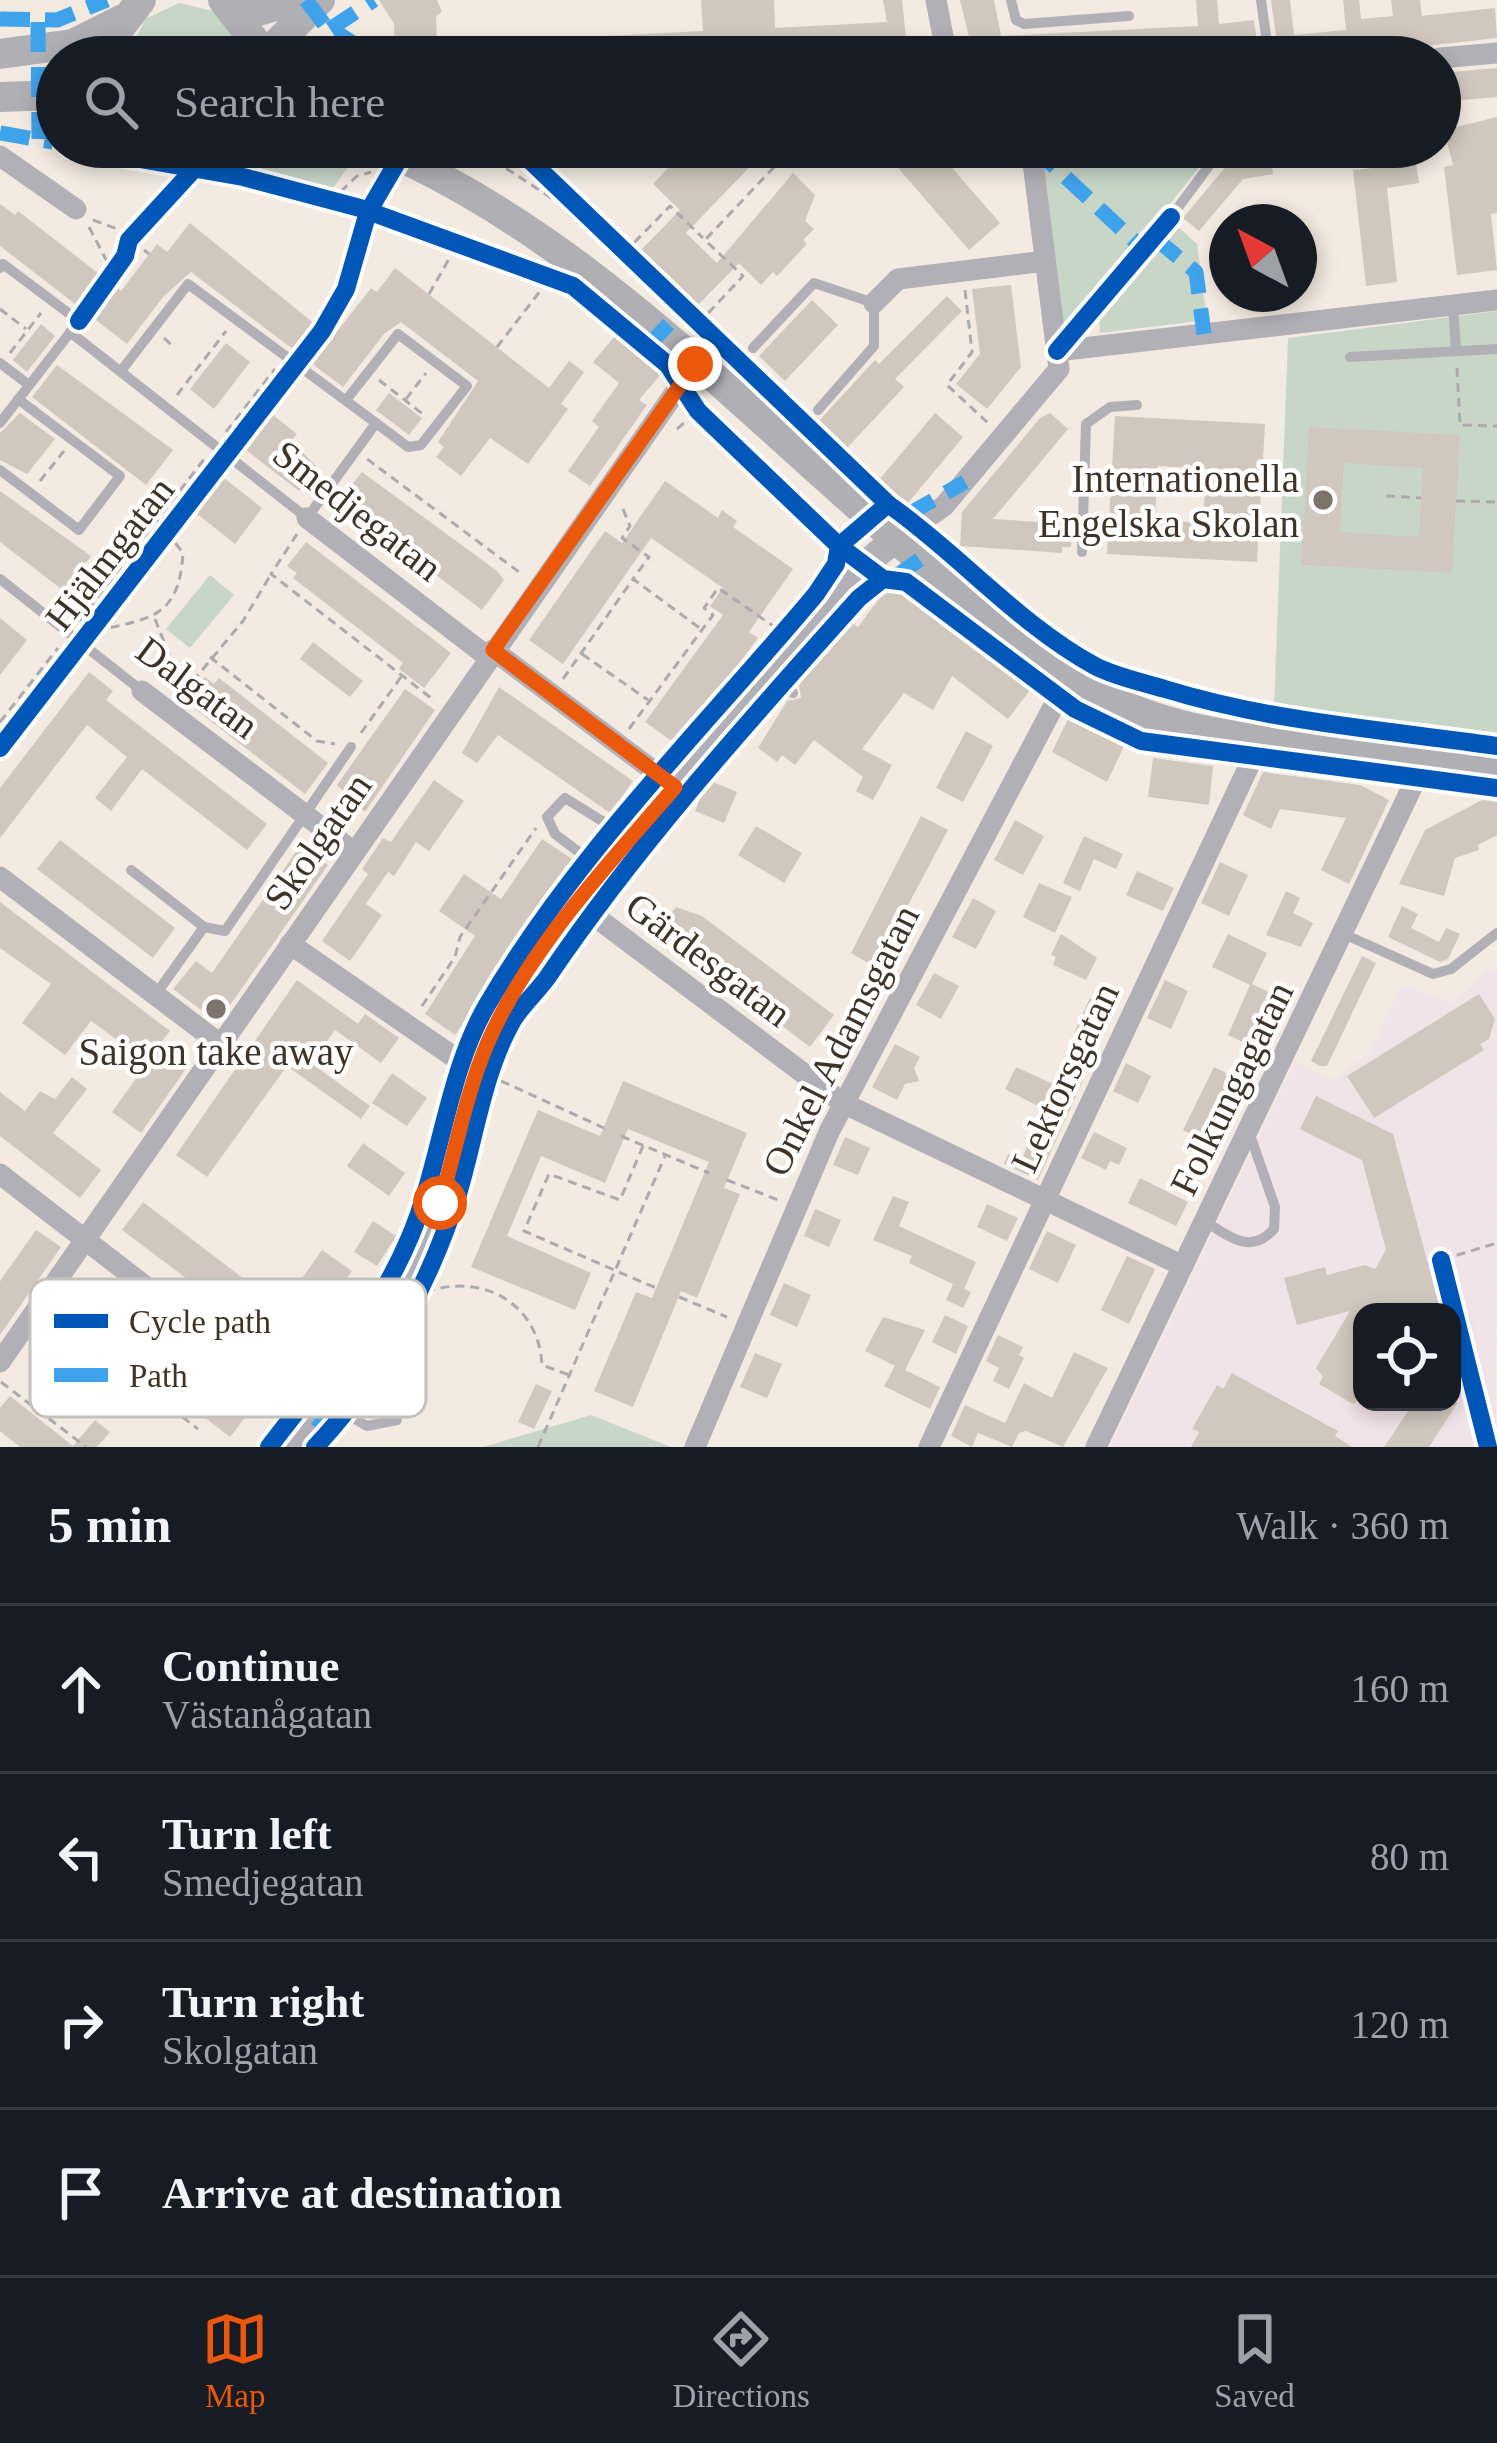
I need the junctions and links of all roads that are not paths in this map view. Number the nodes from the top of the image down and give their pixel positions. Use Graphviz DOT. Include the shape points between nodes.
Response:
graph roads {
  1 [pos="296,0"];
  2 [pos="320,0"];
  3 [pos="936,0"];
  4 [pos="1011,0"];
  5 [pos="1261,0"];
  6 [pos="227,4"];
  7 [pos="136,5"];
  8 [pos="1129,16"];
  9 [pos="87,36"];
  10 [pos="122,36"];
  11 [pos="252,36"];
  12 [pos="286,36"];
  13 [pos="943,36"];
  14 [pos="1266,36"];
  15 [pos="36,49"];
  16 [pos="1497,52"];
  17 [pos="0,54"];
  18 [pos="1461,56"];
  19 [pos="36,96"];
  20 [pos="0,97"];
  21 [pos="0,156"];
  22 [pos="391,168"];
  23 [pos="458,168"];
  24 [pos="1034,168"];
  25 [pos="1208,168"];
  26 [pos="76,209"];
  27 [pos="1171,218"];
  28 [pos="1045,261"];
  29 [pos="0,268"];
  30 [pos="1497,300"];
  31 [pos="874,303"];
  32 [pos="1453,305"];
  33 [pos="70,332"];
  34 [pos="753,348"];
  35 [pos="1497,349"];
  36 [pos="1456,350"];
  37 [pos="1057,351"];
  38 [pos="1350,356"];
  39 [pos="0,363"];
  40 [pos="695,364"];
  41 [pos="121,371"];
  42 [pos="29,385"];
  43 [pos="18,399"];
  44 [pos="346,399"];
  45 [pos="1137,405"];
  46 [pos="751,409"];
  47 [pos="818,410"];
  48 [pos="0,423"];
  49 [pos="376,423"];
  50 [pos="0,470"];
  51 [pos="307,518"];
  52 [pos="895,540"];
  53 [pos="1082,552"];
  54 [pos="0,579"];
  55 [pos="490,653"];
  56 [pos="770,674"];
  57 [pos="1070,676"];
  58 [pos="142,691"];
  59 [pos="793,693"];
  60 [pos="1263,736"];
  61 [pos="352,747"];
  62 [pos="1426,758"];
  63 [pos="1489,765"];
  64 [pos="675,787"];
  65 [pos="304,814"];
  66 [pos="631,838"];
  67 [pos="353,851"];
  68 [pos="131,869"];
  69 [pos="604,871"];
  70 [pos="0,878"];
  71 [pos="577,903"];
  72 [pos="204,927"];
  73 [pos="1497,933"];
  74 [pos="1346,935"];
  75 [pos="290,944"];
  76 [pos="156,994"];
  77 [pos="220,1044"];
  78 [pos="477,1072"];
  79 [pos="843,1103"];
  80 [pos="1250,1132"];
  81 [pos="0,1174"];
  82 [pos="1047,1201"];
  83 [pos="1206,1222"];
  84 [pos="85,1240"];
  85 [pos="1184,1266"];
  86 [pos="58,1279"];
  87 [pos="135,1279"];
  88 [pos="406,1279"];
  89 [pos="30,1319"];
  90 [pos="0,1362"];
  91 [pos="316,1417"];
  92 [pos="342,1417"];
  93 [pos="397,1420"];
  94 [pos="291,1447"];
  95 [pos="695,1447"];
  96 [pos="928,1447"];
  97 [pos="1096,1447"];
  1 -- 6 [label="main road" via="258,11"];
  2 -- 12 [label="main road"];
  3 -- 13 [label="street"];
  4 -- 8 [label="lane" via="1024,24"];
  5 -- 14 [label="lane"];
  6 -- 11 [label="main road"];
  7 -- 9 [label="main road"];
  7 -- 10 [label="main road"];
  15 -- 17 [label="main road"];
  16 -- 18 [label="street"];
  19 -- 20 [label="main road"];
  21 -- 26 [label="street"];
  22 -- 40 [label="main road" via="557,252"];
  23 -- 46 [label="main road" via="569,235 705,356"];
  24 -- 28 [label="street"];
  25 -- 27 [label="lane"];
  28 -- 31 [label="street" via="898,279"];
  28 -- 37 [label="street"];
  29 -- 33 [label="lane" via="79,321"];
  30 -- 32 [label="street"];
  31 -- 34 [label="lane" via="814,283"];
  31 -- 47 [label="lane" via="874,346"];
  32 -- 36 [label="lane"];
  32 -- 37 [label="street"];
  33 -- 41 [label="lane, Smedjegatan"];
  33 -- 42 [label="lane"];
  35 -- 36 [label="lane"];
  36 -- 38 [label="lane"];
  37 -- 52 [label="street" via="1059,370 944,506"];
  39 -- 42 [label="lane"];
  40 -- 46 [label="main road"];
  40 -- 55 [label="street, Skolgatan"];
  41 -- 44 [label="lane" via="188,284"];
  41 -- 51 [label="lane, Smedjegatan"];
  42 -- 43 [label="lane"];
  43 -- 48 [label="lane"];
  43 -- 50 [label="lane" via="120,476 79,530"];
  44 -- 49 [label="lane"];
  44 -- 49 [label="lane" via="398,334 467,386 422,445 408,447"];
  45 -- 53 [label="lane" via="1096,412 1086,424"];
  46 -- 52 [label="main road"];
  49 -- 51 [label="lane"];
  51 -- 55 [label="street, Smedjegatan"];
  52 -- 56 [label="street"];
  52 -- 57 [label="main road"];
  54 -- 58 [label="lane, Dalgatan"];
  55 -- 64 [label="street, Smedjegatan"];
  55 -- 67 [label="street, Skolgatan"];
  56 -- 59 [label="lane"];
  56 -- 64 [label="street"];
  57 -- 60 [label="main road" via="1152,715"];
  57 -- 79 [label="street, Onkel Adamsgatan"];
  58 -- 65 [label="street, Dalgatan"];
  60 -- 62 [label="main road"];
  60 -- 82 [label="street, Lektorsgatan"];
  61 -- 65 [label="lane"];
  62 -- 63 [label="main road"];
  62 -- 74 [label="street, Folkungagatan"];
  64 -- 66 [label="street"];
  65 -- 67 [label="street, Dalgatan"];
  65 -- 72 [label="lane" via="225,932"];
  66 -- 69 [label="street"];
  66 -- 69 [label="lane" via="571,799 548,812 555,834"];
  67 -- 75 [label="street, Skolgatan"];
  68 -- 72 [label="lane"];
  69 -- 71 [label="street"];
  70 -- 76 [label="street"];
  71 -- 78 [label="street" via="497,1023"];
  71 -- 79 [label="street, Gärdesgatan"];
  72 -- 76 [label="lane"];
  73 -- 74 [label="lane" via="1433,974"];
  74 -- 80 [label="street, Folkungagatan"];
  75 -- 77 [label="street, Skolgatan"];
  75 -- 78 [label="street"];
  76 -- 77 [label="street"];
  77 -- 84 [label="street, Skolgatan"];
  78 -- 88 [label="street"];
  79 -- 82 [label="street, Gärdesgatan"];
  79 -- 95 [label="street, Onkel Adamsgatan"];
  80 -- 83 [label="street, Folkungagatan"];
  80 -- 83 [label="lane" via="1275,1207 1274,1229 1245,1244"];
  81 -- 84 [label="street"];
  82 -- 85 [label="street, Gärdesgatan"];
  82 -- 96 [label="street, Lektorsgatan"];
  83 -- 85 [label="street, Folkungagatan"];
  84 -- 86 [label="street, Skolgatan"];
  84 -- 87 [label="street"];
  85 -- 97 [label="street, Folkungagatan"];
  89 -- 90 [label="street, Skolgatan"];
  91 -- 94 [label="street"];
  92 -- 93 [label="lane" via="367,1426"];
}
